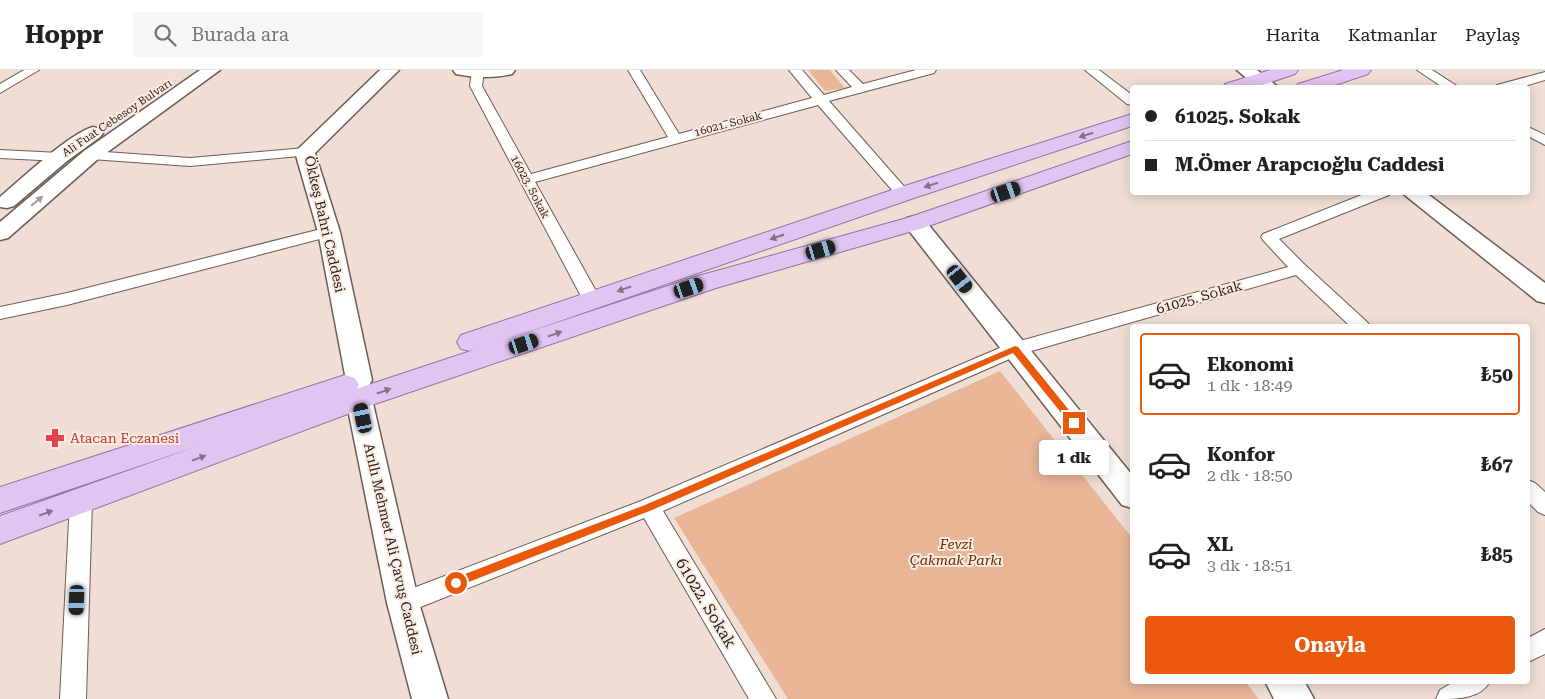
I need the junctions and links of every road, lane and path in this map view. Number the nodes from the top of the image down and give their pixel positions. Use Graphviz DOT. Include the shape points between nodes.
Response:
graph roads {
  1 [pos="33,70"];
  2 [pos="190,70"];
  3 [pos="211,70"];
  4 [pos="390,70"];
  5 [pos="506,70"];
  6 [pos="634,70"];
  7 [pos="795,70"];
  8 [pos="842,70"];
  9 [pos="930,70"];
  10 [pos="1091,70"];
  11 [pos="1289,70"];
  12 [pos="1362,70"];
  13 [pos="1423,70"];
  14 [pos="470,71"];
  15 [pos="1545,76"];
  16 [pos="1258,79"];
  17 [pos="1241,85"];
  18 [pos="1314,85"];
  19 [pos="1449,85"];
  20 [pos="1513,85"];
  21 [pos="860,88"];
  22 [pos="0,89"];
  23 [pos="1130,99"];
  24 [pos="821,100"];
  25 [pos="1130,121"];
  26 [pos="675,138"];
  27 [pos="1130,148"];
  28 [pos="305,152"];
  29 [pos="0,154"];
  30 [pos="91,154"];
  31 [pos="60,156"];
  32 [pos="526,180"];
  33 [pos="904,194"];
  34 [pos="1376,195"];
  35 [pos="1414,195"];
  36 [pos="0,208"];
  37 [pos="916,223"];
  38 [pos="0,232"];
  39 [pos="329,232"];
  40 [pos="1299,269"];
  41 [pos="1545,296"];
  42 [pos="592,300"];
  43 [pos="0,313"];
  44 [pos="1359,324"];
  45 [pos="1015,349"];
  46 [pos="359,390"];
  47 [pos="1530,491"];
  48 [pos="1130,493"];
  49 [pos="0,500"];
  50 [pos="81,501"];
  51 [pos="1545,506"];
  52 [pos="649,507"];
  53 [pos="0,530"];
  54 [pos="403,603"];
  55 [pos="1545,640"];
  56 [pos="1530,650"];
  57 [pos="1284,684"];
  58 [pos="1473,684"];
  59 [pos="74,699"];
  60 [pos="430,699"];
  61 [pos="763,699"];
  62 [pos="1296,699"];
  63 [pos="1449,699"];
  1 -- 22 [label="street"];
  2 -- 31 [label="street, Ali Fuat Cebesoy Bulvarı"];
  3 -- 30 [label="street"];
  4 -- 28 [label="street, Ökkeş Bahri Caddesi"];
  5 -- 14 [label="street"];
  6 -- 26 [label="street"];
  7 -- 24 [label="street"];
  8 -- 21 [label="street"];
  9 -- 21 [label="street, 16021. Sokak"];
  10 -- 23 [label="street"];
  11 -- 16 [label="main road"];
  12 -- 18 [label="main road"];
  13 -- 19 [label="street"];
  14 -- 32 [label="street, 16023. Sokak"];
  15 -- 20 [label="street"];
  16 -- 17 [label="main road"];
  21 -- 24 [label="street, 16021. Sokak"];
  24 -- 26 [label="street, 16021. Sokak"];
  24 -- 33 [label="street"];
  25 -- 33 [label="main road, one-way"];
  26 -- 32 [label="street, 16021. Sokak"];
  27 -- 37 [label="main road"];
  28 -- 30 [label="street" via="190,162"];
  28 -- 39 [label="street, Ökkeş Bahri Caddesi"];
  29 -- 31 [label="street"];
  38 -- 30 [label="street, one-way"];
  31 -- 36 [label="street, Ali Fuat Cebesoy Bulvarı"];
  32 -- 42 [label="street, 16023. Sokak"];
  33 -- 42 [label="main road, one-way"];
  34 -- 40 [label="street" via="1269,237"];
  35 -- 41 [label="street"];
  37 -- 45 [label="street"];
  46 -- 37 [label="main road, one-way" via="708,282"];
  39 -- 43 [label="street"];
  39 -- 46 [label="street, Ökkeş Bahri Caddesi"];
  40 -- 44 [label="street"];
  40 -- 45 [label="street, 61025. Sokak"];
  42 -- 46 [label="main road"];
  45 -- 48 [label="street"];
  45 -- 52 [label="street, 61025. Sokak"];
  46 -- 49 [label="main road"];
  50 -- 46 [label="main road, one-way"];
  46 -- 54 [label="street, Arıllı Mehmet Ali Çavuş Caddesi"];
  47 -- 51 [label="street"];
  53 -- 50 [label="main road, one-way"];
  50 -- 59 [label="street"];
  52 -- 54 [label="street, 61025. Sokak"];
  52 -- 61 [label="street, 61022. Sokak"];
  54 -- 60 [label="street, Arıllı Mehmet Ali Çavuş Caddesi"];
  55 -- 56 [label="street"];
  57 -- 62 [label="street"];
  58 -- 63 [label="street"];
}
